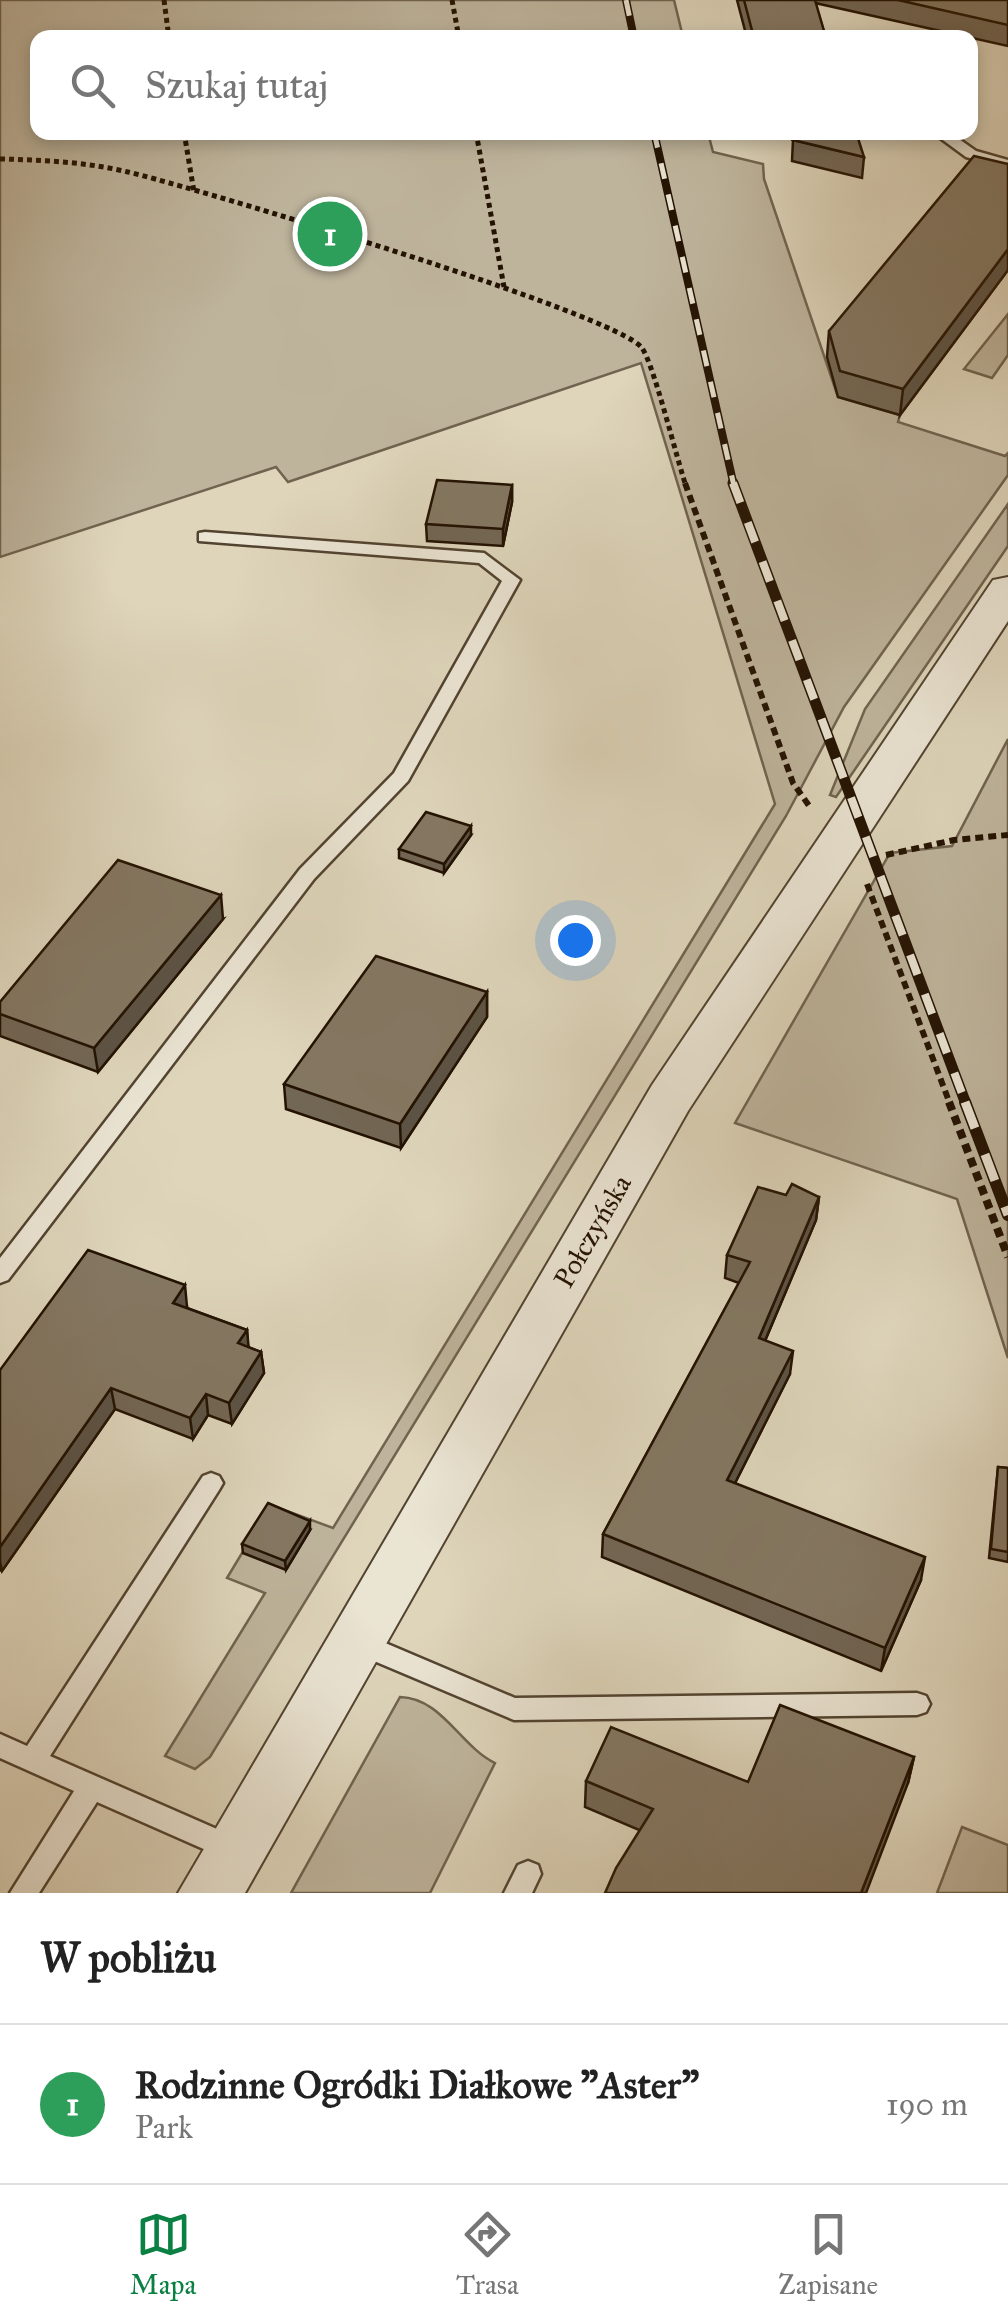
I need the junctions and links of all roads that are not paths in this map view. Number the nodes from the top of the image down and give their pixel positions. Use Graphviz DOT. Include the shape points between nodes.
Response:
graph roads {
  1 [pos="952,140"];
  2 [pos="1008,164"];
  3 [pos="205,537"];
  4 [pos="1008,590"];
  5 [pos="0,1274"];
  6 [pos="211,1483"];
  7 [pos="355,1642"];
  8 [pos="917,1704"];
  9 [pos="0,1746"];
  10 [pos="32,1761"];
  11 [pos="90,1788"];
  12 [pos="223,1872"];
  13 [pos="24,1893"];
  1 -- 2 [label="lane"];
  3 -- 5 [label="lane" via="484,558 511,580 401,777 307,874"];
  4 -- 7 [label="street, Połczyńska" via="698,1054"];
  6 -- 10 [label="lane"];
  7 -- 8 [label="lane" via="514,1709"];
  7 -- 12 [label="street, Połczyńska"];
  9 -- 10 [label="lane"];
  10 -- 11 [label="lane"];
  11 -- 12 [label="lane"];
  11 -- 13 [label="lane"];
}
